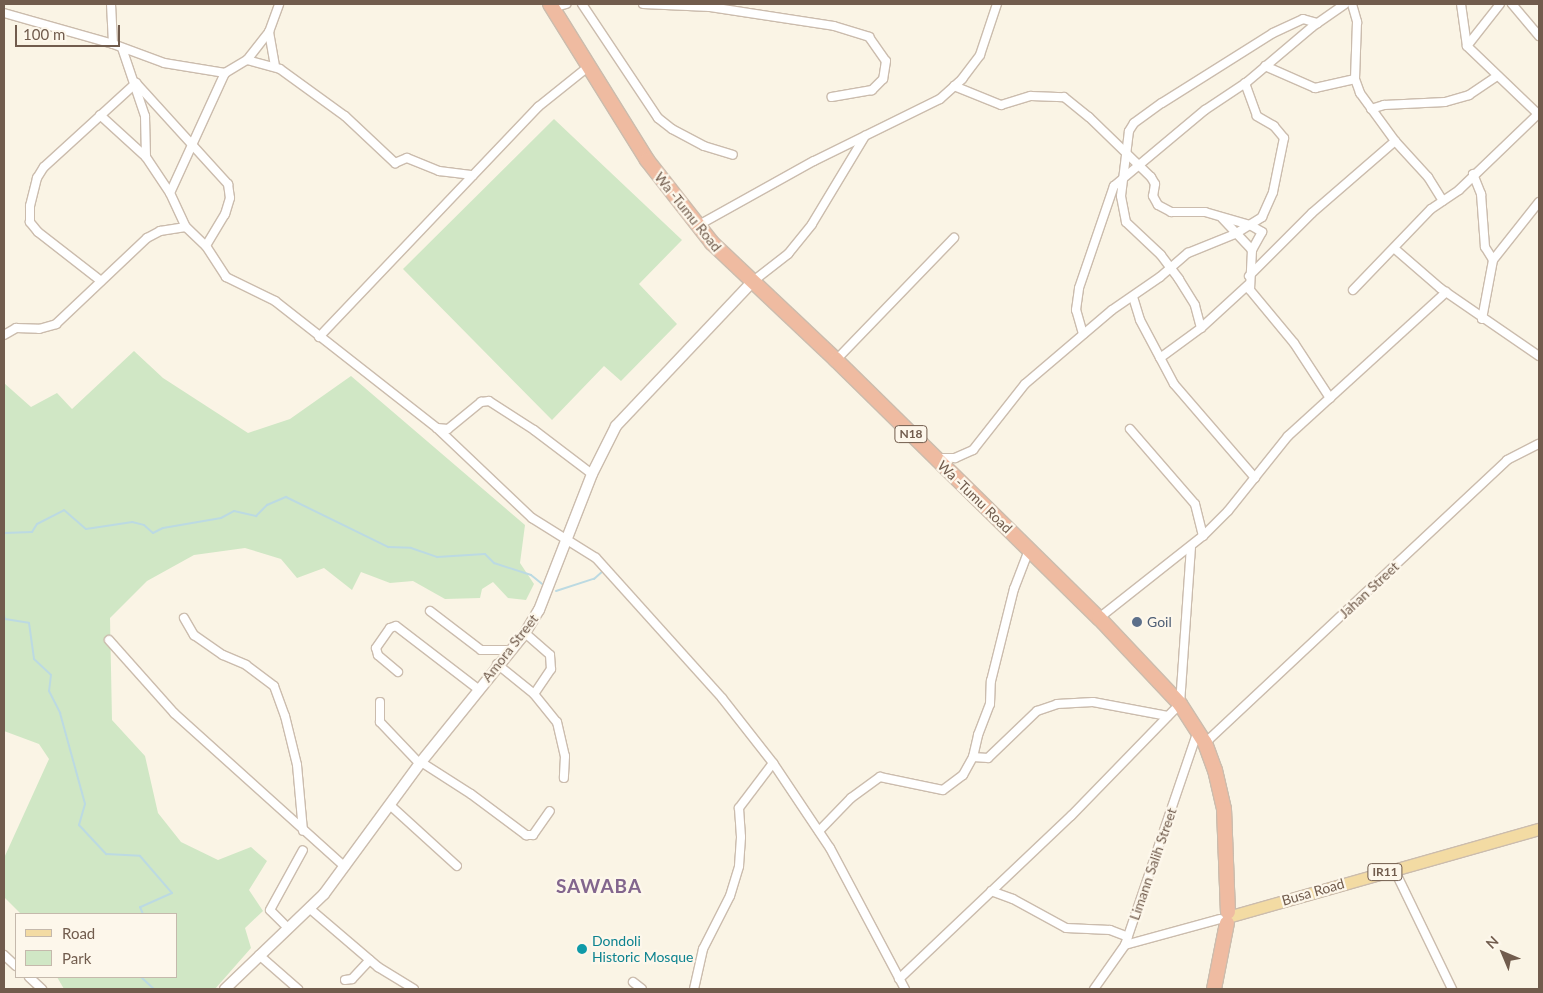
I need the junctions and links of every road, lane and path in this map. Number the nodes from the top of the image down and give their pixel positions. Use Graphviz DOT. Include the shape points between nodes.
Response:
graph roads {
  1 [pos="111,4"];
  2 [pos="279,4"];
  3 [pos="582,4"];
  4 [pos="642,4"];
  5 [pos="1345,4"];
  6 [pos="1352,4"];
  7 [pos="1461,4"];
  8 [pos="1500,4"];
  9 [pos="1512,4"];
  10 [pos="556,5"];
  11 [pos="700,5"];
  12 [pos="722,6"];
  13 [pos="994,6"];
  14 [pos="4,13"];
  15 [pos="1317,23"];
  16 [pos="269,32"];
  17 [pos="1539,36"];
  18 [pos="113,44"];
  19 [pos="1467,46"];
  20 [pos="122,48"];
  21 [pos="247,60"];
  22 [pos="275,66"];
  23 [pos="589,66"];
  24 [pos="1265,66"];
  25 [pos="225,73"];
  26 [pos="1497,76"];
  27 [pos="1355,79"];
  28 [pos="136,83"];
  29 [pos="1245,83"];
  30 [pos="954,86"];
  31 [pos="832,98"];
  32 [pos="1371,109"];
  33 [pos="1539,114"];
  34 [pos="100,115"];
  35 [pos="865,136"];
  36 [pos="1394,141"];
  37 [pos="192,144"];
  38 [pos="1125,151"];
  39 [pos="733,155"];
  40 [pos="146,157"];
  41 [pos="1138,164"];
  42 [pos="1473,174"];
  43 [pos="473,175"];
  44 [pos="1122,178"];
  45 [pos="170,193"];
  46 [pos="1443,201"];
  47 [pos="1539,202"];
  48 [pos="1222,218"];
  49 [pos="1250,225"];
  50 [pos="186,227"];
  51 [pos="697,227"];
  52 [pos="1235,234"];
  53 [pos="954,238"];
  54 [pos="206,246"];
  55 [pos="1395,248"];
  56 [pos="1252,250"];
  57 [pos="1493,260"];
  58 [pos="1171,268"];
  59 [pos="1249,276"];
  60 [pos="101,281"];
  61 [pos="752,282"];
  62 [pos="1248,285"];
  63 [pos="1353,290"];
  64 [pos="1446,292"];
  65 [pos="1133,296"];
  66 [pos="1482,319"];
  67 [pos="1201,328"];
  68 [pos="1083,334"];
  69 [pos="4,335"];
  70 [pos="320,337"];
  71 [pos="1539,356"];
  72 [pos="1160,358"];
  73 [pos="836,360"];
  74 [pos="1330,398"];
  75 [pos="437,428"];
  76 [pos="1130,428"];
  77 [pos="1539,444"];
  78 [pos="934,458"];
  79 [pos="592,474"];
  80 [pos="1255,478"];
  81 [pos="1203,536"];
  82 [pos="567,538"];
  83 [pos="1191,547"];
  84 [pos="1029,550"];
  85 [pos="430,611"];
  86 [pos="184,618"];
  87 [pos="1099,618"];
  88 [pos="525,633"];
  89 [pos="109,640"];
  90 [pos="510,650"];
  91 [pos="498,664"];
  92 [pos="398,672"];
  93 [pos="478,689"];
  94 [pos="534,694"];
  95 [pos="380,702"];
  96 [pos="1180,704"];
  97 [pos="1168,716"];
  98 [pos="1201,737"];
  99 [pos="973,757"];
  100 [pos="420,763"];
  101 [pos="773,763"];
  102 [pos="564,778"];
  103 [pos="391,806"];
  104 [pos="550,811"];
  105 [pos="1539,829"];
  106 [pos="303,830"];
  107 [pos="819,832"];
  108 [pos="303,850"];
  109 [pos="457,866"];
  110 [pos="345,867"];
  111 [pos="1394,869"];
  112 [pos="991,891"];
  113 [pos="309,908"];
  114 [pos="1225,918"];
  115 [pos="288,928"];
  116 [pos="1128,936"];
  117 [pos="1125,945"];
  118 [pos="4,955"];
  119 [pos="259,955"];
  120 [pos="370,960"];
  121 [pos="15,965"];
  122 [pos="30,978"];
  123 [pos="345,980"];
  124 [pos="633,982"];
  125 [pos="901,986"];
  126 [pos="42,989"];
  127 [pos="225,989"];
  128 [pos="298,989"];
  129 [pos="414,989"];
  130 [pos="642,989"];
  131 [pos="694,989"];
  132 [pos="1094,989"];
  133 [pos="1214,989"];
  134 [pos="1452,989"];
  1 -- 18 [label="street"];
  2 -- 16 [label="street"];
  3 -- 39 [label="street" via="658,118 704,146"];
  4 -- 11 [label="street"];
  5 -- 15 [label="street"];
  6 -- 27 [label="street" via="1357,22"];
  7 -- 19 [label="street"];
  8 -- 19 [label="street"];
  9 -- 17 [label="street"];
  10 -- 23 [label="highway, Wa -Tumu Road / N18"];
  11 -- 12 [label="street"];
  12 -- 31 [label="street" via="834,26 869,37 886,61 883,79 872,90"];
  13 -- 30 [label="street" via="980,55"];
  14 -- 18 [label="street"];
  15 -- 24 [label="street"];
  15 -- 38 [label="street" via="1309,19 1295,22 1162,103 1134,123"];
  16 -- 21 [label="street"];
  16 -- 22 [label="street"];
  18 -- 20 [label="street"];
  19 -- 26 [label="street"];
  20 -- 25 [label="street" via="164,63"];
  20 -- 28 [label="street"];
  21 -- 22 [label="street"];
  21 -- 25 [label="street"];
  22 -- 43 [label="street" via="346,116 396,163 407,158 439,171"];
  23 -- 43 [label="street" via="538,107"];
  23 -- 51 [label="highway, Wa -Tumu Road / N18" via="647,160"];
  24 -- 27 [label="street" via="1315,88"];
  24 -- 29 [label="street"];
  25 -- 37 [label="street"];
  26 -- 32 [label="street" via="1469,95 1445,102 1384,104"];
  26 -- 33 [label="street"];
  27 -- 32 [label="street"];
  28 -- 34 [label="street"];
  28 -- 37 [label="street"];
  28 -- 40 [label="street" via="146,116"];
  29 -- 41 [label="street" via="1205,110"];
  29 -- 49 [label="street" via="1257,116 1274,126 1284,138 1268,207 1262,217"];
  30 -- 35 [label="street" via="940,99"];
  30 -- 38 [label="street" via="1001,105 1031,96 1064,97"];
  32 -- 36 [label="street"];
  33 -- 42 [label="street"];
  34 -- 40 [label="street"];
  34 -- 60 [label="street" via="44,167 37,178 30,222 38,232"];
  35 -- 51 [label="street"];
  35 -- 61 [label="street" via="812,224 788,254"];
  36 -- 46 [label="street" via="1428,177"];
  36 -- 59 [label="street" via="1312,213"];
  37 -- 45 [label="street"];
  37 -- 54 [label="street" via="223,177 230,190 225,214"];
  38 -- 41 [label="street"];
  38 -- 44 [label="street"];
  40 -- 45 [label="street"];
  41 -- 44 [label="street"];
  41 -- 48 [label="street" via="1154,181 1154,201 1167,211 1205,212"];
  42 -- 46 [label="street"];
  42 -- 57 [label="street" via="1481,194 1485,247"];
  43 -- 70 [label="street"];
  44 -- 58 [label="street" via="1121,196 1126,222"];
  44 -- 68 [label="street" via="1108,201 1079,288 1076,310"];
  45 -- 50 [label="street"];
  46 -- 55 [label="street" via="1411,228"];
  47 -- 57 [label="street"];
  48 -- 49 [label="street"];
  48 -- 52 [label="street"];
  49 -- 52 [label="street"];
  49 -- 56 [label="street" via="1262,232"];
  50 -- 54 [label="street"];
  50 -- 60 [label="street" via="160,231 147,238"];
  51 -- 61 [label="highway, Wa -Tumu Road / N18"];
  52 -- 56 [label="street"];
  52 -- 58 [label="street" via="1188,253"];
  53 -- 73 [label="street"];
  54 -- 70 [label="street" via="226,277 274,301"];
  55 -- 63 [label="street"];
  55 -- 64 [label="street"];
  56 -- 59 [label="street"];
  57 -- 66 [label="street"];
  58 -- 65 [label="street"];
  58 -- 67 [label="street" via="1195,305"];
  59 -- 62 [label="street"];
  60 -- 69 [label="street" via="56,324 39,329 16,328"];
  61 -- 73 [label="highway, Wa -Tumu Road / N18"];
  61 -- 79 [label="street, Amora Street" via="616,426"];
  62 -- 67 [label="street"];
  62 -- 74 [label="street" via="1261,306 1294,343"];
  64 -- 66 [label="street"];
  64 -- 74 [label="street"];
  65 -- 68 [label="street"];
  65 -- 72 [label="street" via="1140,320"];
  66 -- 71 [label="street"];
  67 -- 72 [label="street"];
  68 -- 78 [label="street" via="1026,384 973,450 955,458"];
  70 -- 75 [label="street"];
  72 -- 80 [label="street" via="1174,384"];
  73 -- 78 [label="highway, Wa -Tumu Road / N18"];
  74 -- 80 [label="street" via="1288,436"];
  75 -- 79 [label="street" via="448,429 481,402 489,401"];
  75 -- 82 [label="street" via="532,518"];
  76 -- 81 [label="street" via="1195,504"];
  77 -- 98 [label="street, Jahan Street" via="1507,460"];
  78 -- 84 [label="highway, Wa -Tumu Road / N18"];
  79 -- 82 [label="street, Amora Street"];
  80 -- 81 [label="street"];
  81 -- 83 [label="street"];
  82 -- 88 [label="street, Amora Street" via="539,610"];
  82 -- 101 [label="street" via="596,558 670,636"];
  83 -- 87 [label="street"];
  83 -- 96 [label="street"];
  84 -- 87 [label="highway, Wa -Tumu Road / N18"];
  84 -- 99 [label="street" via="1014,589 991,681 990,704"];
  85 -- 90 [label="street" via="481,650"];
  86 -- 106 [label="street" via="194,635 223,655 246,665 274,686 297,765"];
  87 -- 96 [label="highway, Wa -Tumu Road / N18"];
  88 -- 90 [label="street, Amora Street"];
  88 -- 94 [label="street" via="550,655 551,669"];
  89 -- 106 [label="street" via="174,713"];
  90 -- 91 [label="street, Amora Street"];
  91 -- 93 [label="street, Amora Street"];
  91 -- 94 [label="street"];
  92 -- 93 [label="street" via="378,655 376,648 390,628 396,626"];
  93 -- 100 [label="street, Amora Street"];
  94 -- 102 [label="street" via="557,722 565,756"];
  95 -- 100 [label="street" via="380,722"];
  96 -- 97 [label="street"];
  96 -- 98 [label="highway, Wa -Tumu Road / N18"];
  97 -- 99 [label="street" via="1093,702 1057,704 1037,711 988,758"];
  97 -- 112 [label="street" via="1071,816"];
  98 -- 114 [label="highway, Wa -Tumu Road / N18" via="1224,809"];
  98 -- 116 [label="street, Limann Salih Street"];
  99 -- 107 [label="street" via="963,775 943,790 880,777 851,798"];
  100 -- 103 [label="street, Amora Street"];
  100 -- 104 [label="street" via="471,794 526,835 533,835"];
  101 -- 107 [label="street"];
  101 -- 131 [label="street" via="738,808 739,866 730,896 703,949"];
  103 -- 109 [label="street"];
  103 -- 110 [label="street, Amora Street"];
  105 -- 111 [label="main road, Busa Road / IR11"];
  106 -- 110 [label="street"];
  107 -- 125 [label="street"];
  108 -- 115 [label="street" via="270,910"];
  110 -- 113 [label="street, Amora Street"];
  111 -- 114 [label="main road, Busa Road / IR11"];
  111 -- 134 [label="street"];
  112 -- 116 [label="street" via="1066,928 1110,930"];
  112 -- 125 [label="street"];
  113 -- 115 [label="street, Amora Street"];
  113 -- 120 [label="street"];
  114 -- 117 [label="street"];
  114 -- 133 [label="highway, N18"];
  115 -- 119 [label="street, Amora Street"];
  116 -- 117 [label="street, Limann Salih Street"];
  117 -- 132 [label="street, Limann Salih Street"];
  118 -- 121 [label="street"];
  119 -- 127 [label="street, Amora Street"];
  119 -- 128 [label="street"];
  120 -- 123 [label="street" via="352,979"];
  120 -- 129 [label="street"];
  122 -- 126 [label="street"];
  124 -- 130 [label="street"];
}
